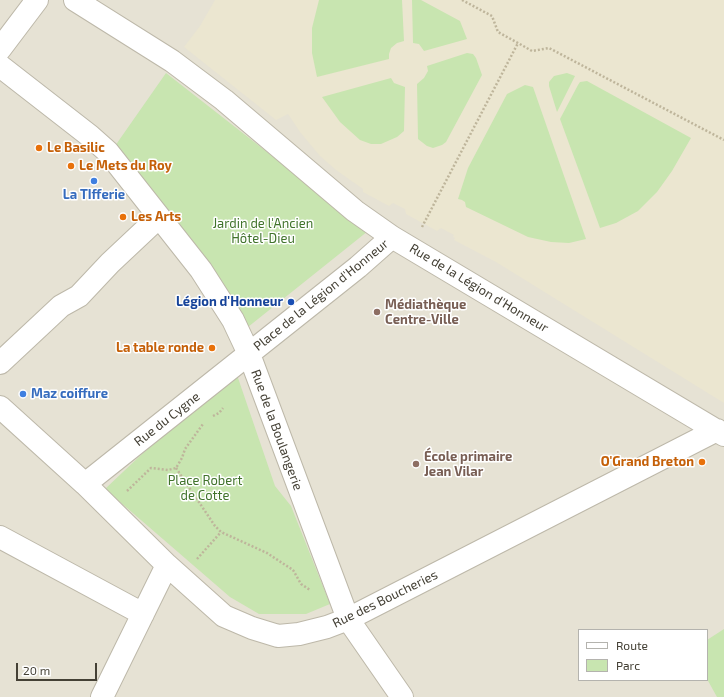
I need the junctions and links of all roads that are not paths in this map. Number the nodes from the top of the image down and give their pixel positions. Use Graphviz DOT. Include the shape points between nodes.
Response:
graph roads {
  1 [pos="37,0"];
  2 [pos="75,0"];
  3 [pos="0,49"];
  4 [pos="0,66"];
  5 [pos="159,217"];
  6 [pos="392,237"];
  7 [pos="249,354"];
  8 [pos="0,363"];
  9 [pos="0,407"];
  10 [pos="721,432"];
  11 [pos="85,484"];
  12 [pos="0,537"];
  13 [pos="174,571"];
  14 [pos="143,614"];
  15 [pos="348,619"];
  16 [pos="102,697"];
  17 [pos="402,697"];
  1 -- 3 [label="street"];
  2 -- 6 [label="street, Rue de la Légion d'Honneur" via="172,62 224,100 355,211"];
  4 -- 5 [label="street, Rue de la Boulangerie" via="108,152"];
  5 -- 7 [label="street, Rue de la Boulangerie" via="201,270 233,320"];
  5 -- 8 [label="street" via="79,296 61,306"];
  6 -- 7 [label="street, Place de la Légion d'Honneur"];
  6 -- 10 [label="street, Rue de la Légion d'Honneur"];
  7 -- 11 [label="street, Rue du Cygne"];
  7 -- 15 [label="street, Rue de la Boulangerie"];
  9 -- 11 [label="street"];
  10 -- 15 [label="street, Rue des Boucheries"];
  11 -- 13 [label="street"];
  12 -- 14 [label="street"];
  13 -- 14 [label="street"];
  13 -- 15 [label="street, Rue des Boucheries" via="224,616 278,636 299,634"];
  14 -- 16 [label="street"];
  15 -- 17 [label="street, Rue de la Boulangerie"];
}
